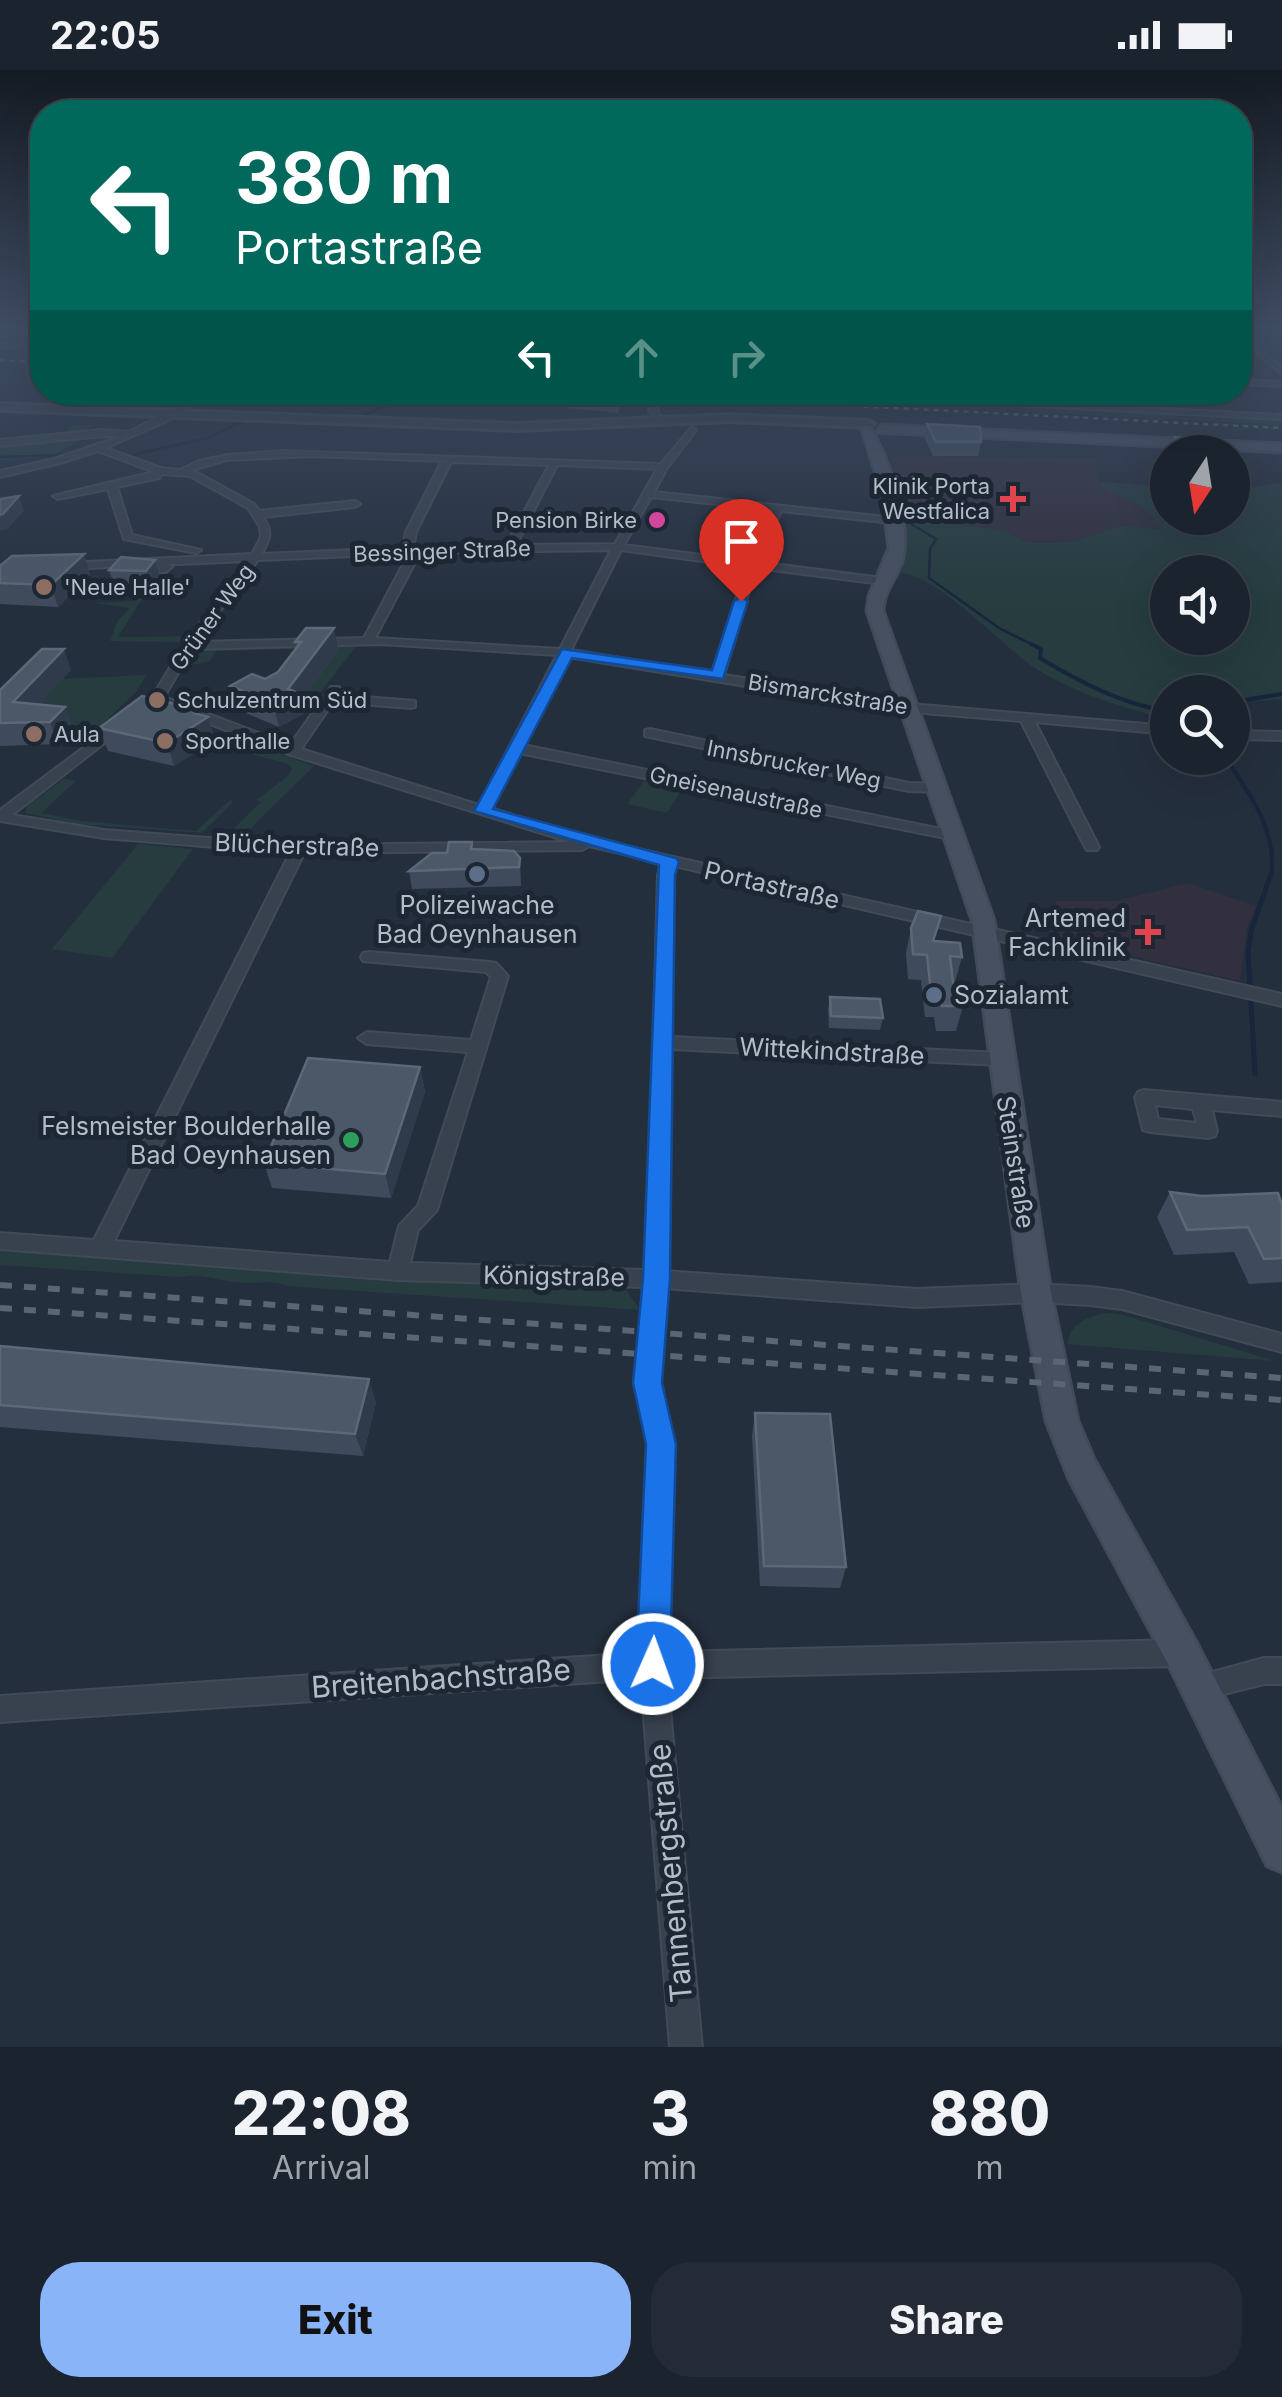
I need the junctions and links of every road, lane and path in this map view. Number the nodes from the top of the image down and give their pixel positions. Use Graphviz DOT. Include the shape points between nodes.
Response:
graph roads {
  1 [pos="160,421"];
  2 [pos="401,421"];
  3 [pos="628,421"];
  4 [pos="796,421"];
  5 [pos="873,430"];
  6 [pos="135,436"];
  7 [pos="684,438"];
  8 [pos="0,443"];
  9 [pos="1282,448"];
  10 [pos="101,450"];
  11 [pos="448,458"];
  12 [pos="555,461"];
  13 [pos="663,467"];
  14 [pos="160,471"];
  15 [pos="184,471"];
  16 [pos="0,474"];
  17 [pos="112,486"];
  18 [pos="336,493"];
  19 [pos="649,494"];
  20 [pos="58,496"];
  21 [pos="355,504"];
  22 [pos="328,506"];
  23 [pos="778,508"];
  24 [pos="260,514"];
  25 [pos="892,520"];
  26 [pos="618,547"];
  27 [pos="510,548"];
  28 [pos="412,551"];
  29 [pos="256,556"];
  30 [pos="218,557"];
  31 [pos="752,564"];
  32 [pos="57,566"];
  33 [pos="882,581"];
  34 [pos="368,642"];
  35 [pos="189,646"];
  36 [pos="568,652"];
  37 [pos="718,676"];
  38 [pos="157,699"];
  39 [pos="410,704"];
  40 [pos="912,708"];
  41 [pos="1026,718"];
  42 [pos="1150,728"];
  43 [pos="650,733"];
  44 [pos="1250,735"];
  45 [pos="1282,736"];
  46 [pos="516,748"];
  47 [pos="293,752"];
  48 [pos="939,788"];
  49 [pos="483,811"];
  50 [pos="0,817"];
  51 [pos="518,822"];
  52 [pos="956,836"];
  53 [pos="596,843"];
  54 [pos="507,847"];
  55 [pos="1092,847"];
  56 [pos="299,849"];
  57 [pos="669,862"];
  58 [pos="986,934"];
  59 [pos="370,957"];
  60 [pos="1282,1000"];
  61 [pos="367,1038"];
  62 [pos="663,1043"];
  63 [pos="478,1047"];
  64 [pos="1000,1059"];
  65 [pos="1201,1103"];
  66 [pos="1282,1109"];
  67 [pos="0,1241"];
  68 [pos="100,1250"];
  69 [pos="398,1271"];
  70 [pos="656,1278"];
  71 [pos="1036,1292"];
  72 [pos="1282,1343"];
  73 [pos="653,1664"];
  74 [pos="1191,1670"];
  75 [pos="1282,1671"];
  76 [pos="0,1709"];
  77 [pos="1282,1851"];
  78 [pos="686,2047"];
  1 -- 6 [label="street"];
  2 -- 3 [label="street"];
  4 -- 5 [label="street"];
  5 -- 9 [label="main road"];
  5 -- 25 [label="main road, Steinstraße"];
  6 -- 8 [label="street"];
  6 -- 10 [label="street"];
  7 -- 13 [label="street"];
  10 -- 14 [label="street"];
  10 -- 16 [label="street"];
  11 -- 12 [label="street"];
  11 -- 15 [label="street" via="254,456"];
  11 -- 28 [label="street" via="418,518"];
  12 -- 13 [label="street"];
  12 -- 27 [label="street"];
  13 -- 19 [label="street"];
  14 -- 15 [label="street"];
  14 -- 17 [label="street"];
  15 -- 24 [label="street"];
  17 -- 20 [label="street"];
  17 -- 30 [label="street" via="128,536"];
  18 -- 22 [label="street"];
  19 -- 23 [label="street"];
  19 -- 26 [label="street"];
  21 -- 22 [label="street"];
  22 -- 24 [label="street"];
  23 -- 25 [label="street"];
  23 -- 31 [label="street"];
  24 -- 29 [label="street, Grüner Weg" via="266,538"];
  25 -- 33 [label="main road, Steinstraße" via="896,552"];
  26 -- 27 [label="street, Bessinger Straße"];
  26 -- 31 [label="street, Bessinger Straße"];
  26 -- 36 [label="street"];
  27 -- 28 [label="street, Bessinger Straße"];
  28 -- 29 [label="street, Bessinger Straße"];
  28 -- 34 [label="street"];
  29 -- 30 [label="street, Bessinger Straße"];
  29 -- 35 [label="street, Grüner Weg"];
  30 -- 32 [label="street, Bessinger Straße"];
  31 -- 33 [label="street, Bessinger Straße"];
  31 -- 37 [label="street"];
  33 -- 40 [label="main road, Steinstraße" via="875,610"];
  34 -- 35 [label="street, Bismarckstraße"];
  34 -- 36 [label="street, Bismarckstraße"];
  35 -- 38 [label="street, Grüner Weg"];
  36 -- 37 [label="street, Bismarckstraße"];
  36 -- 46 [label="street"];
  37 -- 40 [label="street, Bismarckstraße"];
  38 -- 47 [label="street, Portastraße"];
  38 -- 50 [label="street, Grüner Weg"];
  39 -- 47 [label="street" via="332,694"];
  40 -- 41 [label="street, Bismarckstraße"];
  40 -- 48 [label="main road, Steinstraße"];
  41 -- 42 [label="street, Bismarckstraße"];
  41 -- 55 [label="street"];
  43 -- 48 [label="street, Innsbrucker Weg"];
  44 -- 45 [label="street"];
  46 -- 49 [label="street"];
  46 -- 52 [label="street, Gneisenaustraße"];
  47 -- 49 [label="street, Portastraße"];
  48 -- 52 [label="main road, Steinstraße"];
  49 -- 51 [label="street, Portastraße"];
  50 -- 56 [label="street, Blücherstraße" via="104,834"];
  51 -- 53 [label="street, Portastraße"];
  51 -- 54 [label="street" via="520,835"];
  52 -- 58 [label="main road, Steinstraße"];
  53 -- 54 [label="street, Blücherstraße"];
  53 -- 57 [label="street, Portastraße"];
  54 -- 56 [label="street, Blücherstraße"];
  56 -- 68 [label="street"];
  57 -- 58 [label="street, Portastraße"];
  57 -- 62 [label="street, Tannenbergstraße"];
  58 -- 60 [label="street, Portastraße"];
  58 -- 64 [label="main road, Steinstraße"];
  59 -- 63 [label="street" via="496,970 500,976"];
  61 -- 63 [label="street"];
  62 -- 64 [label="street, Wittekindstraße"];
  62 -- 70 [label="street, Tannenbergstraße"];
  63 -- 69 [label="street" via="427,1210 409,1226"];
  64 -- 71 [label="main road, Steinstraße"];
  65 -- 66 [label="street"];
  67 -- 68 [label="street, Königstraße"];
  68 -- 69 [label="street, Königstraße"];
  69 -- 70 [label="street, Königstraße"];
  70 -- 71 [label="street, Königstraße" via="917,1298"];
  70 -- 73 [label="street, Tannenbergstraße" via="647,1383 661,1444"];
  71 -- 72 [label="street, Königstraße" via="1122,1300"];
  71 -- 74 [label="main road, Steinstraße" via="1070,1446"];
  73 -- 74 [label="street, Breitenbachstraße"];
  73 -- 76 [label="street, Breitenbachstraße"];
  73 -- 78 [label="street, Tannenbergstraße"];
  74 -- 75 [label="street, Breitenbachstraße"];
  74 -- 77 [label="main road, Steinstraße"];
}
